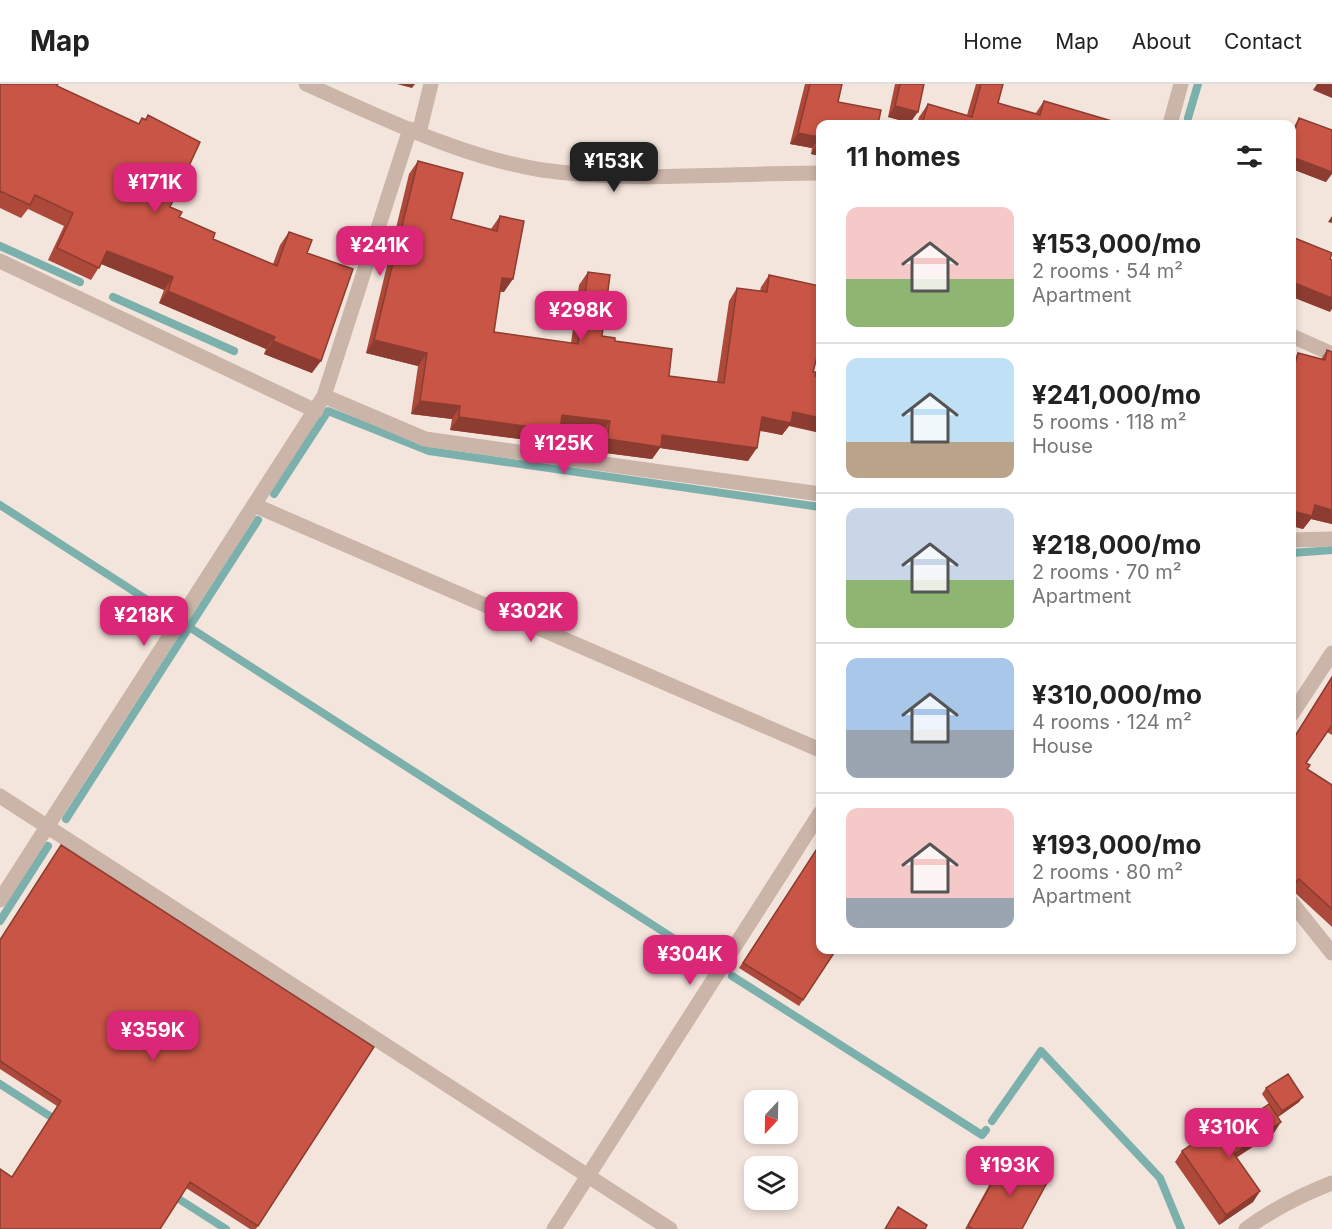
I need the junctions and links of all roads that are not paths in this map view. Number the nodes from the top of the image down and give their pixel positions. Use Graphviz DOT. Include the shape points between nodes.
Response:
graph roads {
  1 [pos="306,84"];
  2 [pos="431,84"];
  3 [pos="1181,84"];
  4 [pos="1171,120"];
  5 [pos="415,131"];
  6 [pos="816,173"];
  7 [pos="0,261"];
  8 [pos="1296,338"];
  9 [pos="1332,354"];
  10 [pos="324,396"];
  11 [pos="316,411"];
  12 [pos="816,493"];
  13 [pos="254,506"];
  14 [pos="1332,539"];
  15 [pos="1296,540"];
  16 [pos="1332,653"];
  17 [pos="1296,708"];
  18 [pos="816,748"];
  19 [pos="0,796"];
  20 [pos="816,819"];
  21 [pos="48,827"];
  22 [pos="0,900"];
  23 [pos="1296,908"];
  24 [pos="1332,953"];
  25 [pos="588,1176"];
  26 [pos="1332,1183"];
  27 [pos="554,1229"];
  28 [pos="670,1229"];
  29 [pos="1246,1229"];
  1 -- 5 [label="street"];
  2 -- 5 [label="street"];
  3 -- 4 [label="street"];
  5 -- 6 [label="street" via="477,153 540,169 607,177"];
  5 -- 10 [label="street"];
  7 -- 11 [label="street"];
  8 -- 9 [label="street"];
  10 -- 11 [label="street"];
  10 -- 12 [label="street" via="425,439"];
  11 -- 13 [label="street"];
  13 -- 18 [label="street"];
  13 -- 21 [label="street"];
  14 -- 15 [label="street"];
  16 -- 17 [label="street"];
  19 -- 21 [label="street"];
  20 -- 25 [label="street"];
  21 -- 22 [label="street"];
  21 -- 25 [label="street"];
  23 -- 24 [label="street"];
  25 -- 27 [label="street"];
  25 -- 28 [label="street"];
  26 -- 29 [label="street" via="1266,1214"];
}
